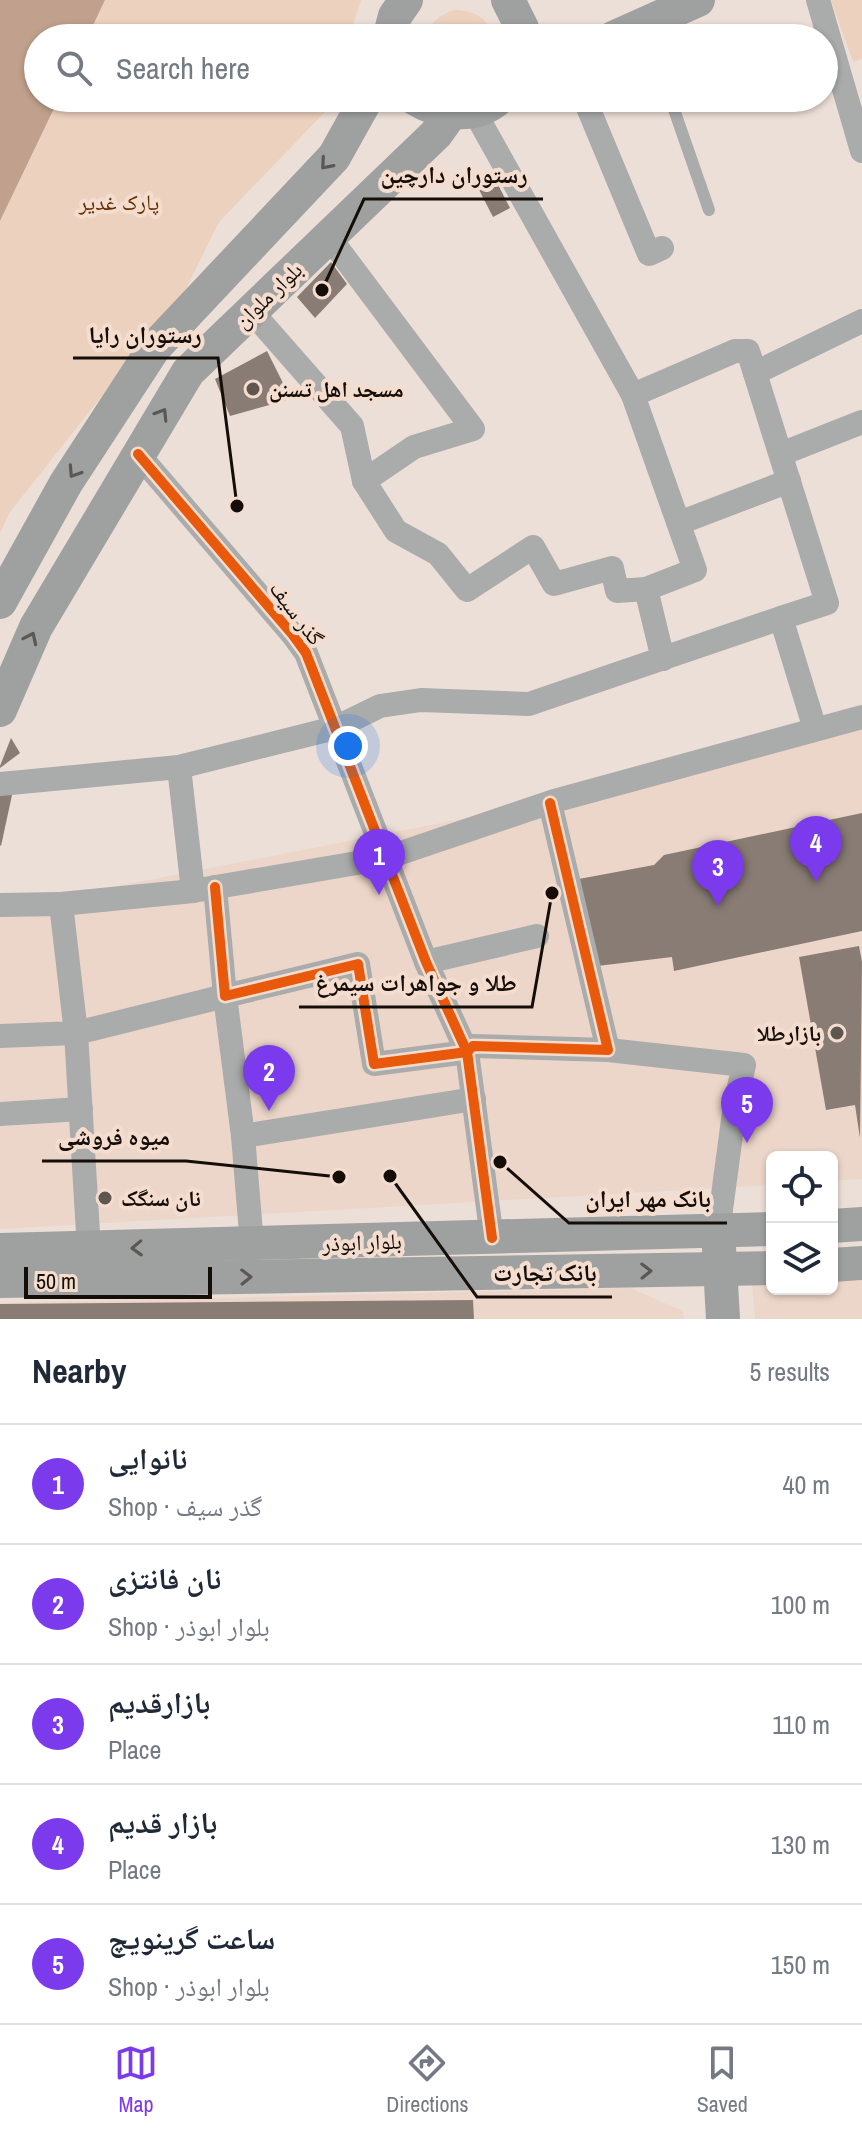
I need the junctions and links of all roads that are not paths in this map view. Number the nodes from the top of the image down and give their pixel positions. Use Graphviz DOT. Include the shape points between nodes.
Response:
graph roads {
  1 [pos="406,0"];
  2 [pos="509,0"];
  3 [pos="698,0"];
  4 [pos="818,0"];
  5 [pos="393,24"];
  6 [pos="520,24"];
  7 [pos="657,24"];
  8 [pos="825,24"];
  9 [pos="838,69"];
  10 [pos="359,112"];
  11 [pos="468,112"];
  12 [pos="476,112"];
  13 [pos="590,112"];
  14 [pos="675,112"];
  15 [pos="862,151"];
  16 [pos="709,210"];
  17 [pos="329,237"];
  18 [pos="662,248"];
  19 [pos="251,311"];
  20 [pos="862,321"];
  21 [pos="755,373"];
  22 [pos="633,395"];
  23 [pos="862,422"];
  24 [pos="138,454"];
  25 [pos="781,454"];
  26 [pos="364,481"];
  27 [pos="789,481"];
  28 [pos="679,523"];
  29 [pos="646,589"];
  30 [pos="0,602"];
  31 [pos="781,618"];
  32 [pos="663,659"];
  33 [pos="0,710"];
  34 [pos="862,717"];
  35 [pos="335,728"];
  36 [pos="815,729"];
  37 [pos="179,767"];
  38 [pos="0,784"];
  39 [pos="550,803"];
  40 [pos="386,858"];
  41 [pos="204,889"];
  42 [pos="61,904"];
  43 [pos="0,905"];
  44 [pos="537,936"];
  45 [pos="426,962"];
  46 [pos="225,996"];
  47 [pos="76,1033"];
  48 [pos="0,1036"];
  49 [pos="608,1050"];
  50 [pos="467,1052"];
  51 [pos="474,1099"];
  52 [pos="81,1109"];
  53 [pos="0,1114"];
  54 [pos="243,1136"];
  55 [pos="862,1224"];
  56 [pos="838,1226"];
  57 [pos="766,1229"];
  58 [pos="718,1232"];
  59 [pos="492,1238"];
  60 [pos="252,1245"];
  61 [pos="0,1250"];
  62 [pos="89,1250"];
  63 [pos="862,1263"];
  64 [pos="838,1265"];
  65 [pos="766,1268"];
  66 [pos="719,1270"];
  67 [pos="0,1281"];
  68 [pos="723,1319"];
  1 -- 5 [label="main road"];
  2 -- 6 [label="main road"];
  3 -- 7 [label="main road"];
  4 -- 8 [label="street"];
  9 -- 15 [label="street"];
  10 -- 30 [label="main road, بلوار ملوان, one-way" via="334,157 154,348 66,483"];
  11 -- 17 [label="main road, بلوار ملوان" via="436,134"];
  12 -- 22 [label="street"];
  13 -- 18 [label="street" via="649,254"];
  14 -- 16 [label="lane"];
  17 -- 19 [label="main road, بلوار ملوان"];
  17 -- 26 [label="street" via="473,429 414,447"];
  24 -- 19 [label="main road, بلوار ملوان, one-way" via="188,372"];
  19 -- 26 [label="street" via="352,426"];
  20 -- 21 [label="street"];
  21 -- 22 [label="street" via="748,351 735,351"];
  21 -- 25 [label="street"];
  22 -- 28 [label="street"];
  23 -- 25 [label="street"];
  33 -- 24 [label="main road, بلوار ملوان, one-way" via="36,627"];
  24 -- 35 [label="street, گذر سیف" via="306,653"];
  25 -- 27 [label="street"];
  26 -- 29 [label="street" via="396,531 438,554 467,590 533,547 554,584 612,568 617,591"];
  27 -- 28 [label="street"];
  27 -- 31 [label="street" via="827,603"];
  28 -- 29 [label="street" via="695,570"];
  29 -- 32 [label="street"];
  31 -- 32 [label="street"];
  31 -- 36 [label="street"];
  32 -- 35 [label="street" via="529,704 421,700 380,706"];
  34 -- 36 [label="street"];
  35 -- 37 [label="street"];
  35 -- 40 [label="street, گذر سیف"];
  36 -- 39 [label="street"];
  37 -- 38 [label="street"];
  37 -- 41 [label="street"];
  39 -- 40 [label="street"];
  39 -- 49 [label="street"];
  40 -- 41 [label="street"];
  40 -- 45 [label="street, گذر سیف"];
  41 -- 42 [label="street"];
  41 -- 46 [label="street"];
  42 -- 43 [label="street"];
  42 -- 47 [label="street"];
  44 -- 45 [label="street"];
  45 -- 50 [label="street, گذر سیف"];
  46 -- 47 [label="street"];
  46 -- 50 [label="street" via="358,964 374,1064"];
  46 -- 54 [label="street"];
  47 -- 48 [label="street"];
  47 -- 52 [label="street"];
  49 -- 50 [label="street" via="473,1046"];
  49 -- 58 [label="street" via="744,1065"];
  50 -- 51 [label="street, گذر سیف"];
  51 -- 54 [label="street"];
  51 -- 59 [label="street, گذر سیف"];
  52 -- 53 [label="street"];
  52 -- 62 [label="street"];
  54 -- 60 [label="street"];
  55 -- 56 [label="main road"];
  57 -- 58 [label="main road, بلوار ابوذر"];
  58 -- 59 [label="main road, بلوار ابوذر"];
  58 -- 66 [label="main road"];
  59 -- 60 [label="main road, بلوار ابوذر"];
  60 -- 62 [label="main road, بلوار ابوذر, one-way"];
  61 -- 62 [label="main road, بلوار ابوذر"];
  63 -- 64 [label="main road"];
  65 -- 66 [label="main road, بلوار ابوذر"];
  67 -- 66 [label="main road, بلوار ابوذر, one-way"];
  66 -- 68 [label="main road"];
}
